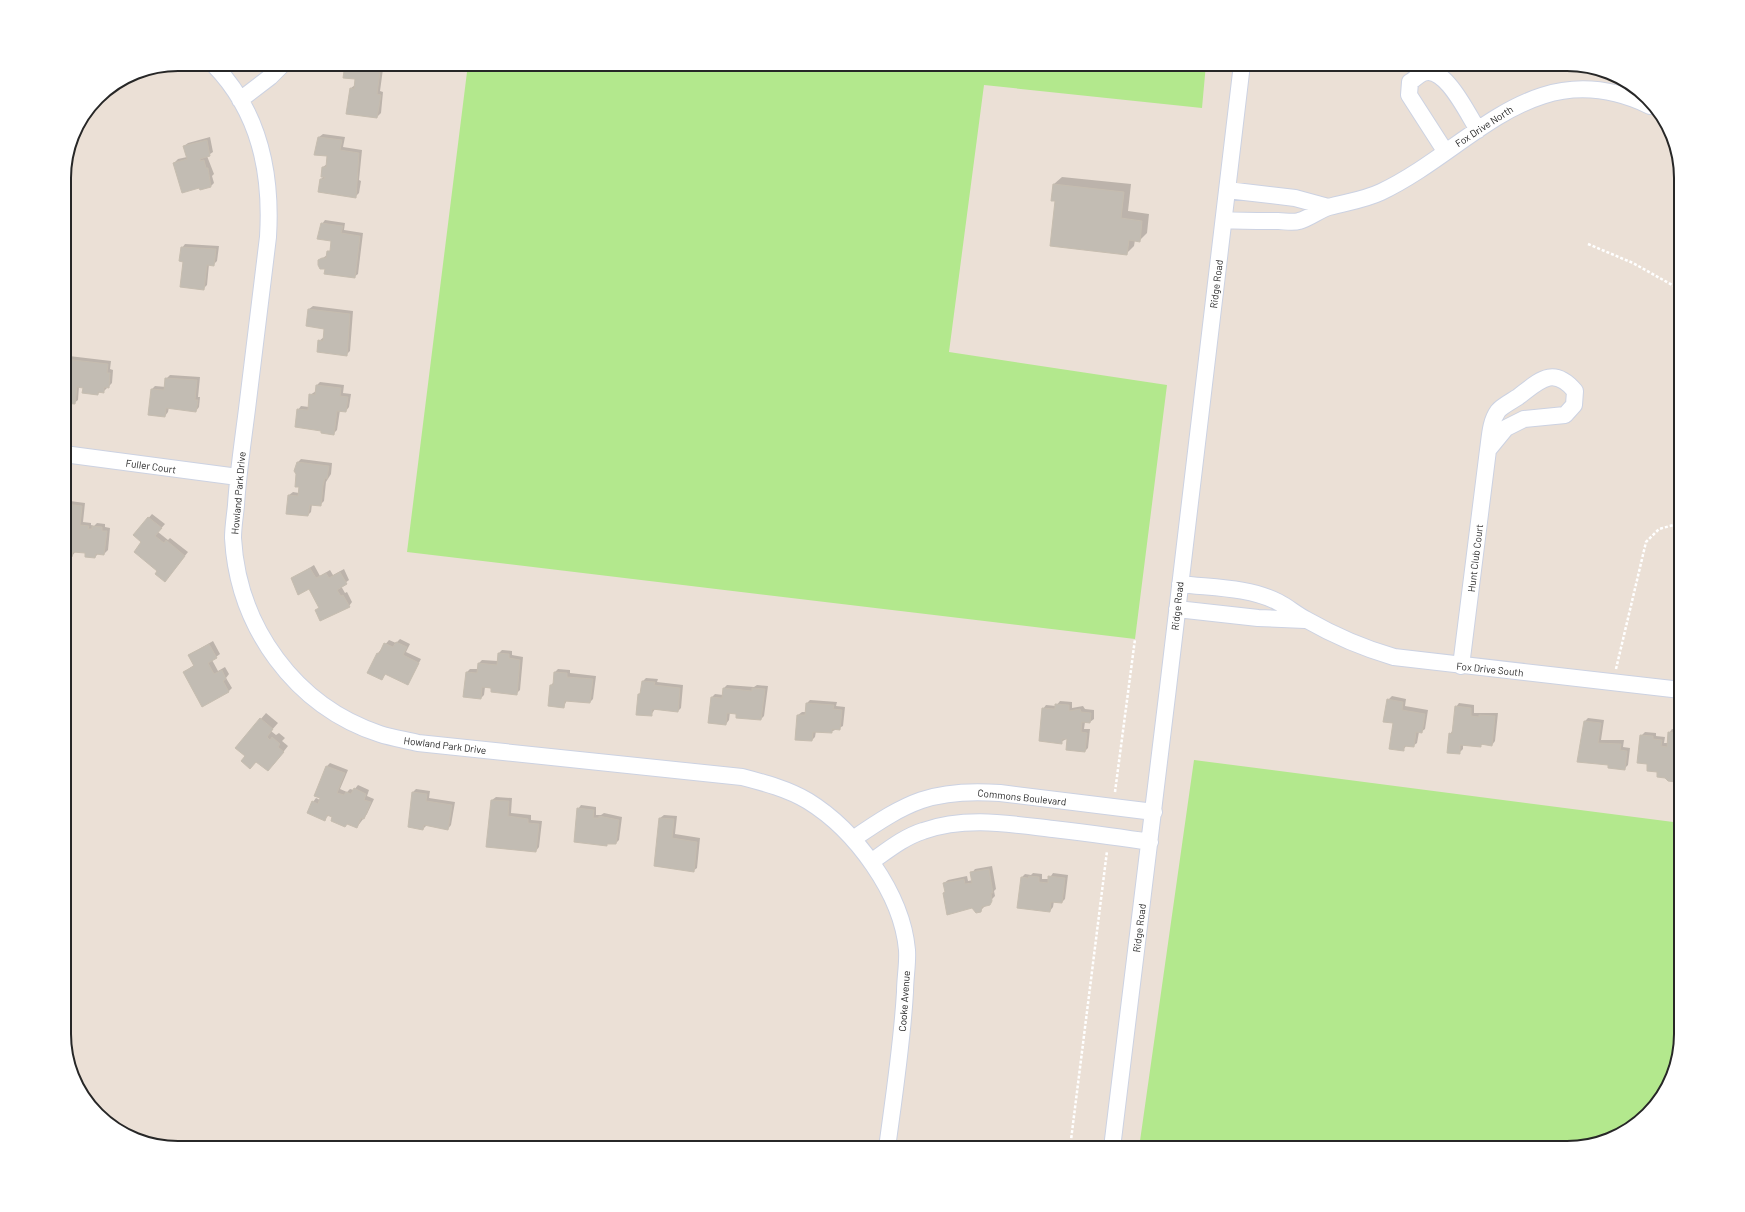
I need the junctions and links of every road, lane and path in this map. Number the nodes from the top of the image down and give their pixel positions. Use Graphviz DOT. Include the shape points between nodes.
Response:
graph roads {
  1 [pos="218,71"];
  2 [pos="276,71"];
  3 [pos="1241,71"];
  4 [pos="240,100"];
  5 [pos="1644,104"];
  6 [pos="1478,130"];
  7 [pos="1445,152"];
  8 [pos="1227,190"];
  9 [pos="1328,207"];
  10 [pos="1224,220"];
  11 [pos="1588,244"];
  12 [pos="1674,286"];
  13 [pos="1488,450"];
  14 [pos="71,455"];
  15 [pos="238,477"];
  16 [pos="1674,525"];
  17 [pos="1180,584"];
  18 [pos="1177,609"];
  19 [pos="1306,620"];
  20 [pos="1135,639"];
  21 [pos="1461,666"];
  22 [pos="1615,683"];
  23 [pos="1674,689"];
  24 [pos="1114,807"];
  25 [pos="1154,812"];
  26 [pos="1109,836"];
  27 [pos="852,839"];
  28 [pos="1150,842"];
  29 [pos="871,862"];
  30 [pos="888,1141"];
  31 [pos="1071,1141"];
  32 [pos="1113,1141"];
  1 -- 4 [label="street, Howland Park Drive"];
  2 -- 4 [label="street"];
  3 -- 8 [label="street, Ridge Road"];
  4 -- 15 [label="street, Howland Park Drive" via="253,124 263,152 270,211"];
  5 -- 6 [label="street, Fox Drive North" via="1624,96 1591,90 1552,93 1519,104"];
  6 -- 7 [label="street, Fox Drive North"];
  6 -- 7 [label="street" via="1446,80 1436,73 1423,73 1410,82 1409,96"];
  7 -- 9 [label="street, Fox Drive North" via="1380,192 1358,201"];
  8 -- 9 [label="street, Fox Drive North" via="1295,198"];
  8 -- 10 [label="street, Ridge Road"];
  9 -- 10 [label="street, Fox Drive North" via="1298,222"];
  10 -- 17 [label="street, Ridge Road"];
  11 -- 12 [label="path" via="1633,263"];
  13 -- 13 [label="street, Hunt Club Court" via="1506,428 1524,419 1565,416 1574,405 1575,391 1566,380 1552,377 1540,380 1498,411 1491,425"];
  13 -- 21 [label="street, Hunt Club Court"];
  14 -- 15 [label="street, Fuller Court"];
  15 -- 27 [label="street, Howland Park Drive" via="233,537 238,579 245,603 270,650 286,670 312,696 336,714 380,734 418,743 720,775 766,783 808,801"];
  16 -- 22 [label="path" via="1659,529 1646,542 1616,663"];
  17 -- 18 [label="street, Ridge Road"];
  17 -- 19 [label="street, Fox Drive South" via="1247,591 1278,602"];
  18 -- 19 [label="street, Fox Drive South" via="1258,618"];
  18 -- 25 [label="street, Ridge Road"];
  19 -- 21 [label="street, Fox Drive South" via="1370,650 1394,657"];
  20 -- 24 [label="path"];
  21 -- 22 [label="street, Fox Drive South"];
  22 -- 23 [label="street, Fox Drive South"];
  24 -- 25 [label="street, Commons Boulevard"];
  24 -- 27 [label="street, Commons Boulevard" via="1000,793 941,794 890,813"];
  25 -- 28 [label="street, Ridge Road"];
  26 -- 28 [label="street"];
  26 -- 29 [label="street" via="975,821 923,831"];
  26 -- 31 [label="path"];
  27 -- 29 [label="street, Howland Park Drive"];
  28 -- 32 [label="street, Ridge Road"];
  29 -- 30 [label="street, Cooke Avenue" via="890,893 901,922 907,950 903,1023"];
}
